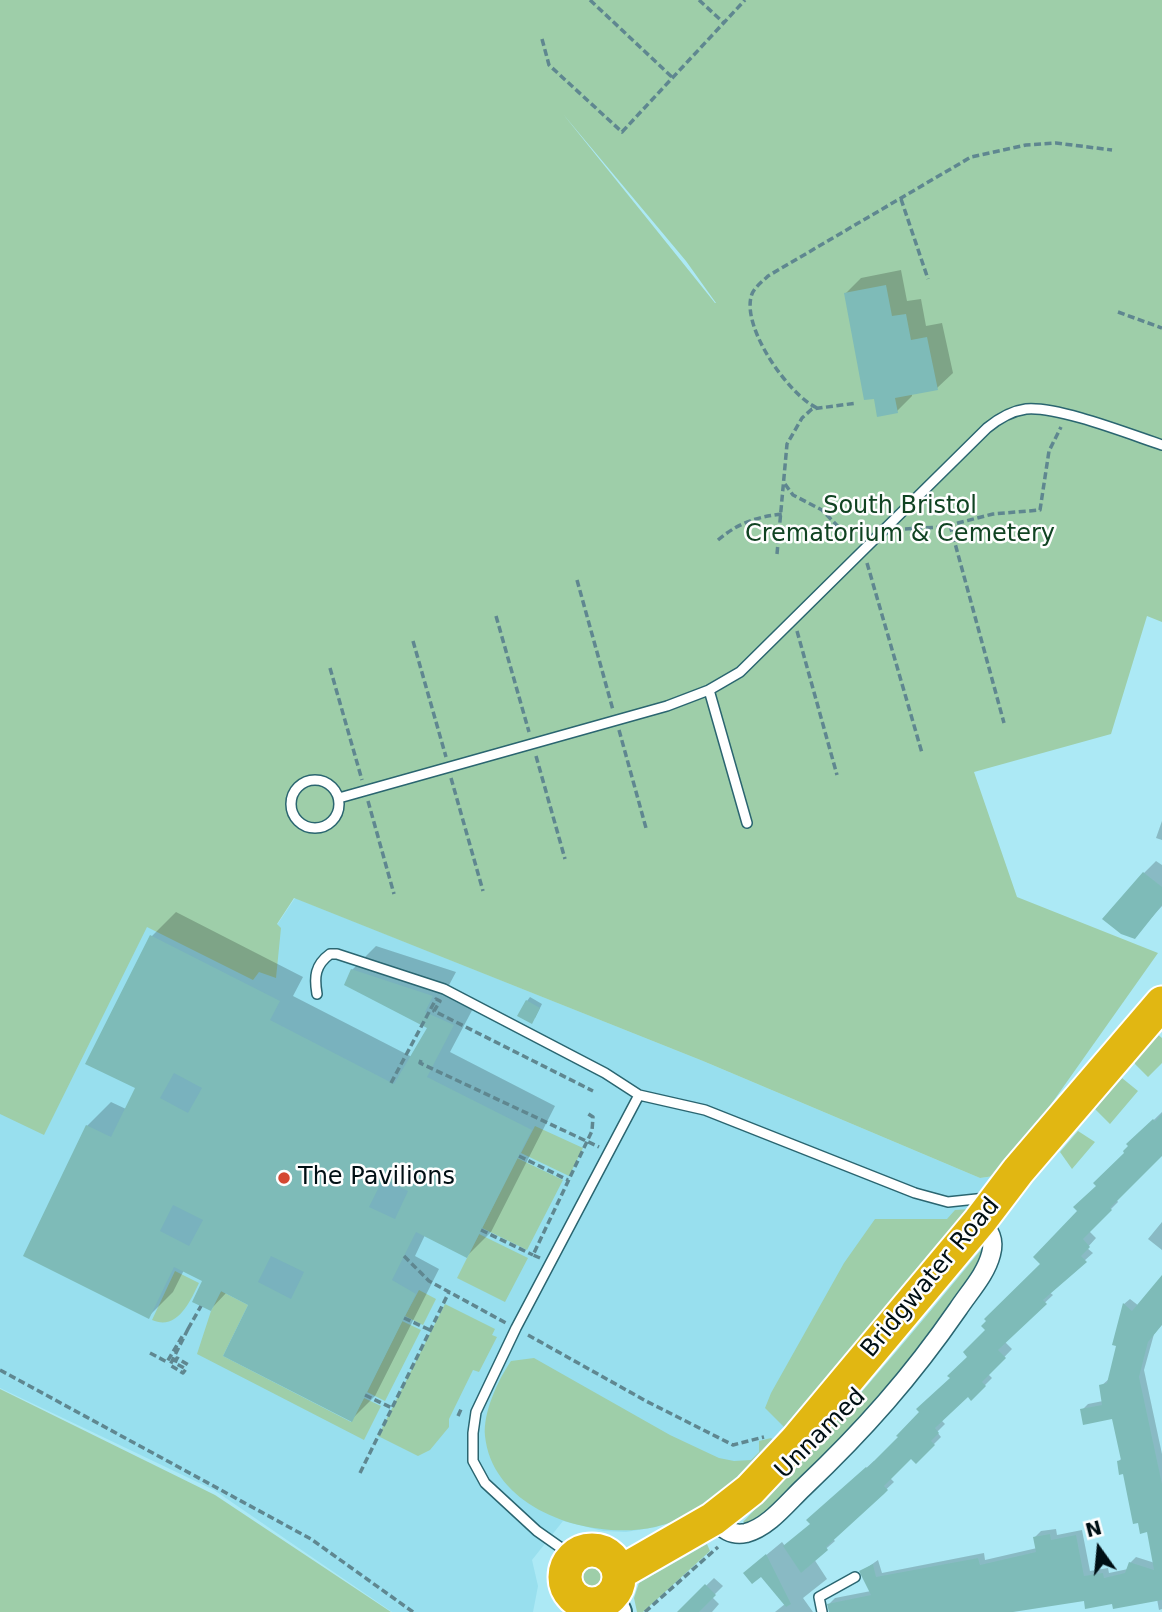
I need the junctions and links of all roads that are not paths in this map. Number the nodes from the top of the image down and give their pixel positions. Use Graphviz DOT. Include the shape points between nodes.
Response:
graph roads {
  1 [pos="1162,445"];
  2 [pos="709,690"];
  3 [pos="339,798"];
  4 [pos="747,823"];
  5 [pos="317,994"];
  6 [pos="1162,1003"];
  7 [pos="639,1095"];
  8 [pos="990,1208"];
  9 [pos="723,1526"];
  10 [pos="855,1577"];
  11 [pos="591,1590"];
  12 [pos="822,1612"];
  1 -- 2 [label="lane" via="1049,410 1009,413 740,672"];
  2 -- 3 [label="lane" via="667,706"];
  2 -- 4 [label="lane"];
  3 -- 3 [label="lane" via="330,785 307,781 295,791 293,814 303,826 319,829 338,814"];
  5 -- 7 [label="lane" via="317,967 330,954 337,954 444,989"];
  6 -- 8 [label="highway, Bridgwater Road"];
  7 -- 8 [label="lane" via="705,1110 903,1188 948,1202"];
  7 -- 11 [label="lane" via="516,1328 476,1412 473,1433 473,1461 485,1483"];
  8 -- 9 [label="highway, Bridgwater Road"];
  8 -- 9 [label="street, Unnamed" via="992,1251 986,1268 887,1403 766,1523 747,1532"];
  9 -- 11 [label="highway, Bridgwater Road" via="684,1534"];
  10 -- 12 [label="lane" via="819,1597"];
}
